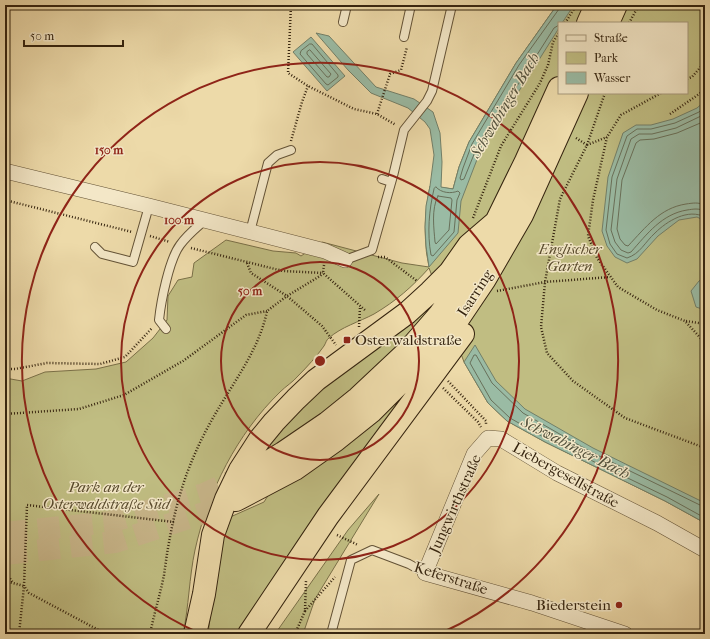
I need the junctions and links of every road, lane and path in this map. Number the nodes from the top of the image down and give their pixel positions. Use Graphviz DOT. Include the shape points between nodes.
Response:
graph roads {
  1 [pos="292,5"];
  2 [pos="347,5"];
  3 [pos="411,5"];
  4 [pos="452,5"];
  5 [pos="576,5"];
  6 [pos="596,5"];
  7 [pos="616,5"];
  8 [pos="639,5"];
  9 [pos="343,22"];
  10 [pos="566,22"];
  11 [pos="588,22"];
  12 [pos="608,22"];
  13 [pos="630,22"];
  14 [pos="558,34"];
  15 [pos="404,37"];
  16 [pos="705,62"];
  17 [pos="688,79"];
  18 [pos="308,86"];
  19 [pos="558,90"];
  20 [pos="705,90"];
  21 [pos="577,94"];
  22 [pos="605,94"];
  23 [pos="659,94"];
  24 [pos="377,114"];
  25 [pos="670,114"];
  26 [pos="405,128"];
  27 [pos="571,134"];
  28 [pos="607,137"];
  29 [pos="587,145"];
  30 [pos="290,150"];
  31 [pos="5,171"];
  32 [pos="382,179"];
  33 [pos="391,182"];
  34 [pos="5,200"];
  35 [pos="149,206"];
  36 [pos="522,215"];
  37 [pos="205,220"];
  38 [pos="497,221"];
  39 [pos="471,224"];
  40 [pos="250,232"];
  41 [pos="141,234"];
  42 [pos="180,245"];
  43 [pos="95,247"];
  44 [pos="325,251"];
  45 [pos="350,258"];
  46 [pos="247,263"];
  47 [pos="323,273"];
  48 [pos="610,276"];
  49 [pos="545,282"];
  50 [pos="422,285"];
  51 [pos="495,292"];
  52 [pos="286,296"];
  53 [pos="360,306"];
  54 [pos="267,311"];
  55 [pos="366,311"];
  56 [pos="159,320"];
  57 [pos="685,321"];
  58 [pos="705,324"];
  59 [pos="359,327"];
  60 [pos="166,329"];
  61 [pos="705,343"];
  62 [pos="336,345"];
  63 [pos="5,369"];
  64 [pos="443,376"];
  65 [pos="441,386"];
  66 [pos="5,414"];
  67 [pos="488,438"];
  68 [pos="705,448"];
  69 [pos="250,473"];
  70 [pos="236,500"];
  71 [pos="174,522"];
  72 [pos="337,535"];
  73 [pos="345,539"];
  74 [pos="705,550"];
  75 [pos="351,560"];
  76 [pos="5,571"];
  77 [pos="425,573"];
  78 [pos="306,575"];
  79 [pos="5,581"];
  80 [pos="13,583"];
  81 [pos="24,586"];
  82 [pos="305,611"];
  83 [pos="19,634"];
  84 [pos="106,634"];
  85 [pos="150,634"];
  86 [pos="195,634"];
  87 [pos="249,634"];
  88 [pos="295,634"];
  89 [pos="331,634"];
  90 [pos="625,634"];
  1 -- 18 [label="path" via="288,73"];
  2 -- 9 [label="lane"];
  3 -- 15 [label="lane"];
  4 -- 26 [label="lane" via="432,91"];
  5 -- 10 [label="path"];
  6 -- 11 [label="highway"];
  7 -- 12 [label="highway"];
  8 -- 13 [label="path"];
  14 -- 39 [label="path" via="553,42 548,65 540,83 501,146"];
  15 -- 24 [label="path" via="408,41 401,70 390,74"];
  16 -- 17 [label="path"];
  18 -- 24 [label="path" via="354,109"];
  18 -- 30 [label="path"];
  19 -- 38 [label="highway, Isarring"];
  20 -- 25 [label="path"];
  21 -- 36 [label="highway, Isarring"];
  22 -- 29 [label="path"];
  23 -- 28 [label="path" via="621,115"];
  24 -- 26 [label="path"];
  26 -- 33 [label="lane"];
  27 -- 29 [label="path"];
  28 -- 29 [label="path"];
  28 -- 48 [label="path" via="588,236 597,258"];
  29 -- 49 [label="path" via="560,199"];
  30 -- 40 [label="lane" via="277,155 268,163"];
  31 -- 35 [label="street"];
  32 -- 33 [label="lane"];
  33 -- 45 [label="lane" via="372,250"];
  34 -- 41 [label="path"];
  35 -- 37 [label="street"];
  35 -- 41 [label="lane"];
  36 -- 70 [label="highway, Isarring" via="485,279 454,325 371,412 296,469"];
  36 -- 87 [label="highway" via="487,294 462,335 328,516"];
  37 -- 40 [label="street"];
  37 -- 42 [label="lane"];
  38 -- 69 [label="highway, Isarring" via="475,265 440,314 406,352 358,398 327,423"];
  38 -- 86 [label="highway" via="470,245 450,272 430,292 407,313 316,380 291,403 260,439 240,470 213,535"];
  40 -- 44 [label="street"];
  41 -- 42 [label="path"];
  41 -- 43 [label="lane" via="133,262 102,254"];
  42 -- 46 [label="path"];
  42 -- 56 [label="lane" via="174,257"];
  44 -- 45 [label="street"];
  44 -- 47 [label="path"];
  45 -- 50 [label="path" via="385,257"];
  46 -- 47 [label="path" via="283,271"];
  46 -- 52 [label="path" via="251,273"];
  47 -- 52 [label="path"];
  47 -- 53 [label="path"];
  48 -- 49 [label="path"];
  48 -- 57 [label="path" via="618,287 657,310"];
  49 -- 51 [label="path"];
  49 -- 68 [label="path" via="541,327 547,353 573,381 625,418"];
  52 -- 54 [label="path"];
  52 -- 62 [label="path" via="322,326"];
  53 -- 55 [label="path"];
  53 -- 59 [label="path"];
  54 -- 66 [label="path" via="246,315 183,361 124,395 79,409"];
  54 -- 71 [label="path" via="259,338 191,463 180,493"];
  56 -- 60 [label="lane"];
  56 -- 63 [label="path" via="124,357 100,364 47,363 15,370"];
  57 -- 58 [label="path"];
  57 -- 61 [label="path"];
  64 -- 67 [label="path" via="486,421"];
  65 -- 67 [label="path" via="478,422"];
  67 -- 74 [label="street, Liebergesellstraße" via="500,439 557,473"];
  67 -- 77 [label="street, Jungwirthstraße" via="474,454"];
  71 -- 81 [label="path" via="27,505"];
  71 -- 85 [label="path"];
  72 -- 73 [label="path"];
  75 -- 77 [label="lane, Keferstraße" via="372,550"];
  75 -- 82 [label="path"];
  75 -- 89 [label="lane"];
  76 -- 80 [label="path"];
  77 -- 90 [label="street, Keferstraße" via="532,603"];
  78 -- 82 [label="path"];
  79 -- 80 [label="path"];
  80 -- 81 [label="path"];
  81 -- 83 [label="path"];
  81 -- 84 [label="path" via="29,593"];
  82 -- 88 [label="path"];
}
